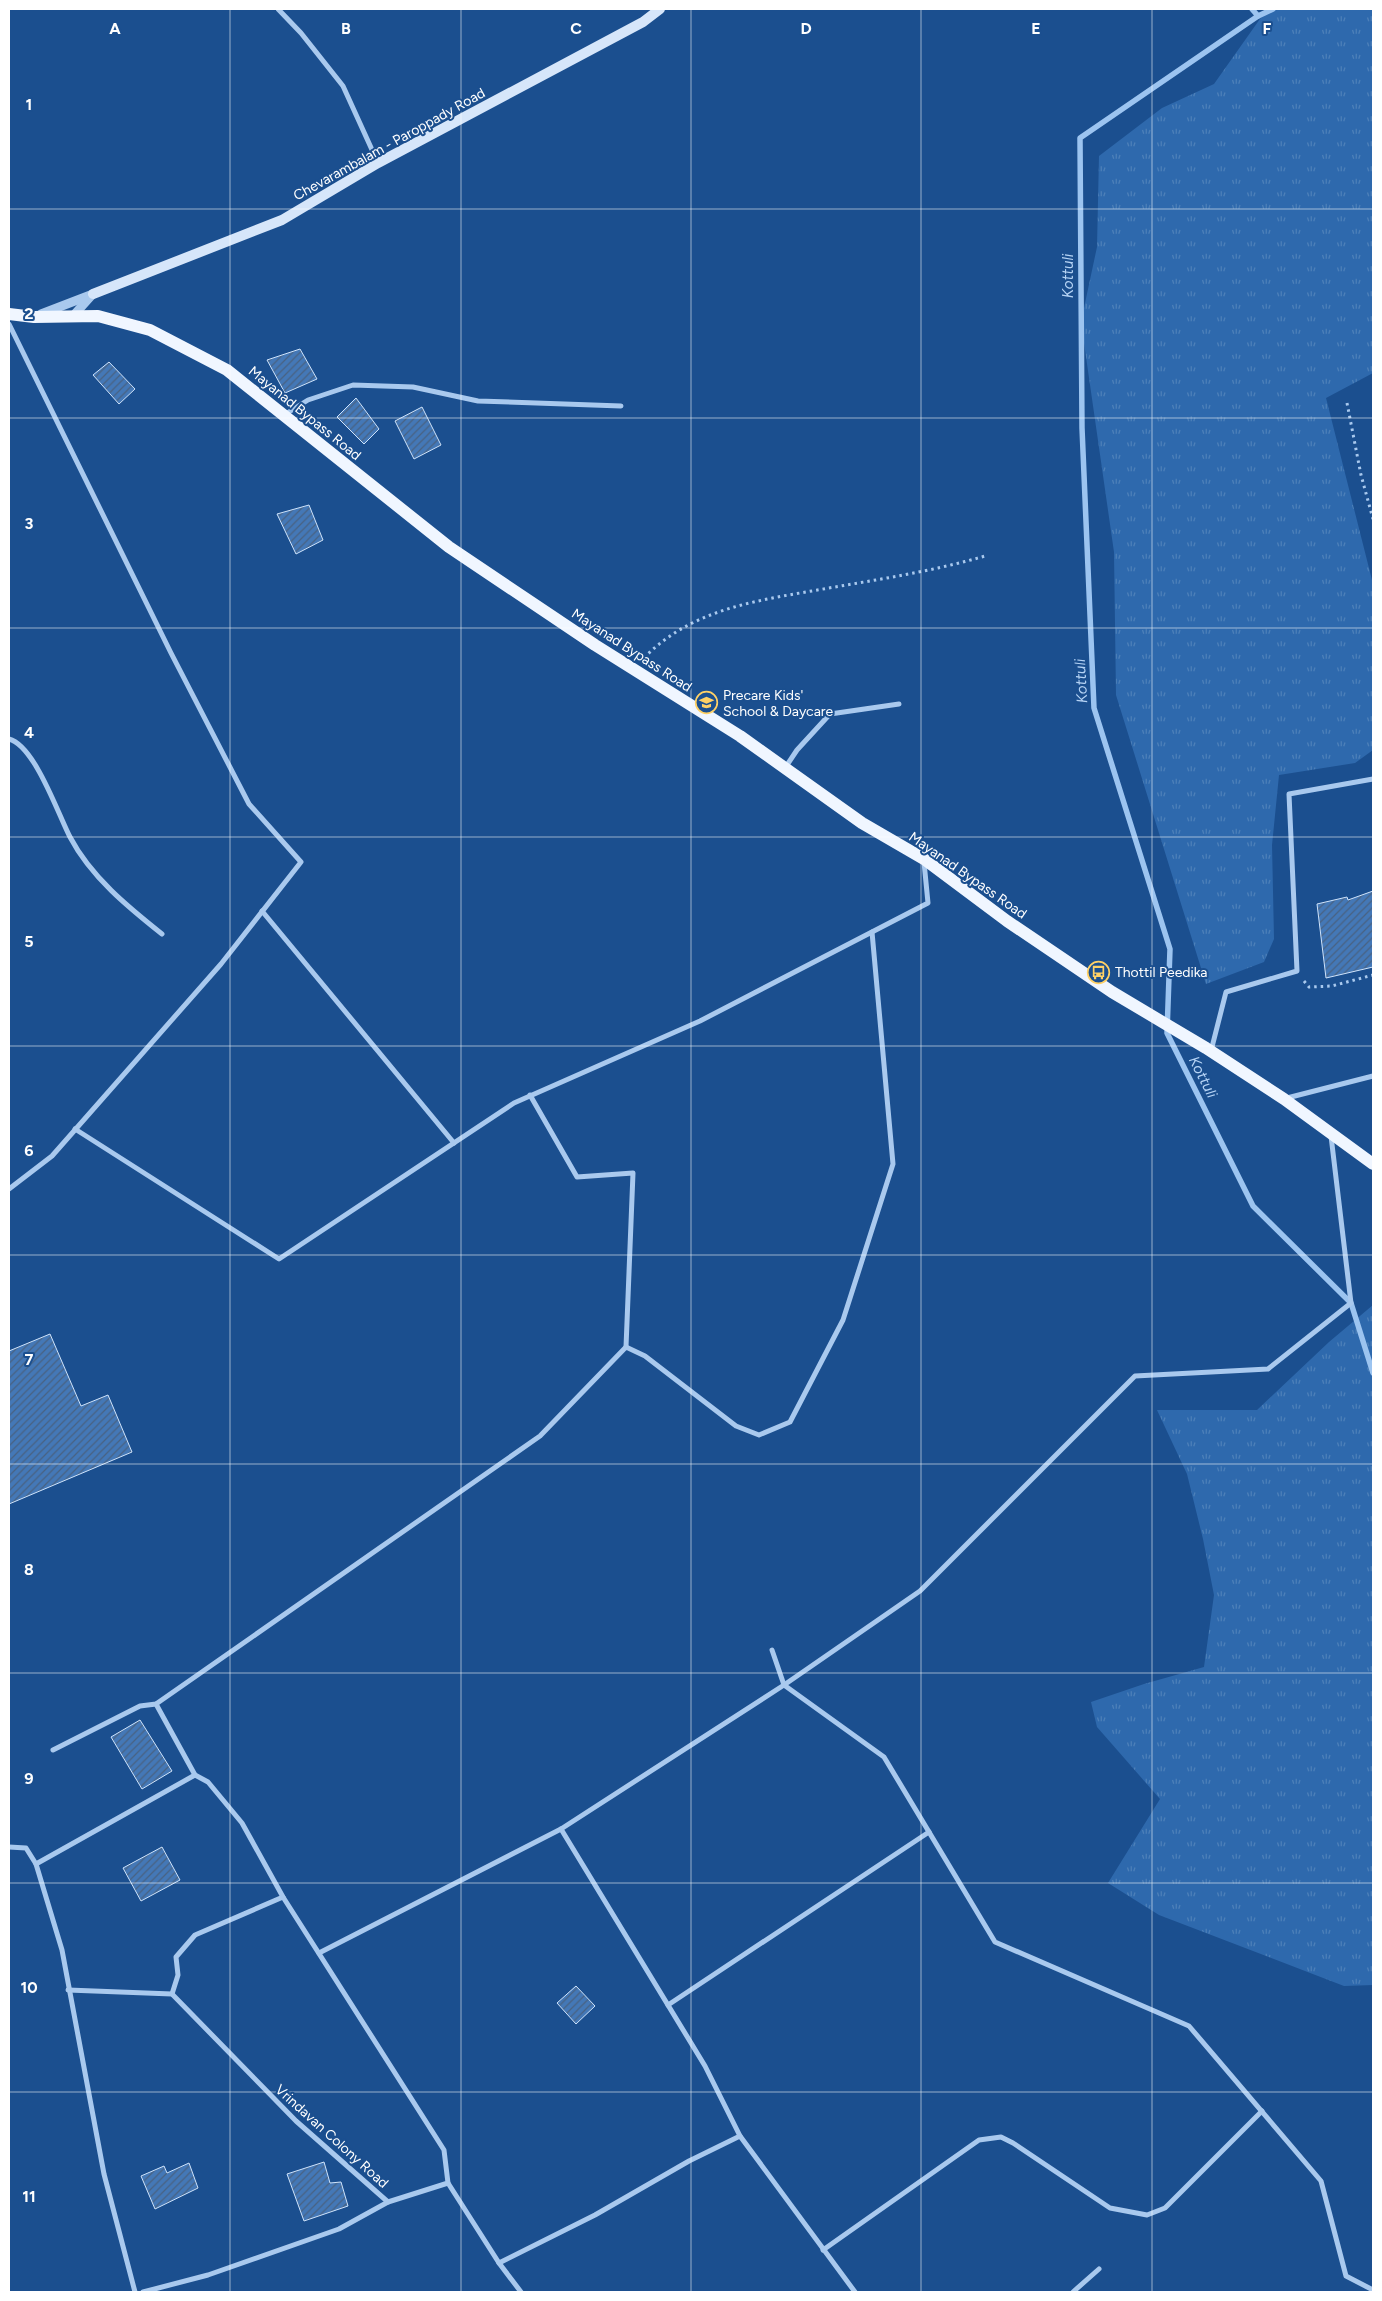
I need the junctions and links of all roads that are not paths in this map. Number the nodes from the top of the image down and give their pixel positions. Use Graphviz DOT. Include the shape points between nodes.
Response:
graph roads {
  1 [pos="278,9"];
  2 [pos="660,9"];
  3 [pos="378,163"];
  4 [pos="93,294"];
  5 [pos="9,314"];
  6 [pos="73,316"];
  7 [pos="34,317"];
  8 [pos="9,324"];
  9 [pos="621,406"];
  10 [pos="283,416"];
  11 [pos="899,704"];
  12 [pos="9,739"];
  13 [pos="785,768"];
  14 [pos="1373,779"];
  15 [pos="924,859"];
  16 [pos="262,911"];
  17 [pos="872,932"];
  18 [pos="162,934"];
  19 [pos="1208,1050"];
  20 [pos="1373,1076"];
  21 [pos="530,1096"];
  22 [pos="1284,1099"];
  23 [pos="76,1129"];
  24 [pos="1331,1133"];
  25 [pos="454,1143"];
  26 [pos="1373,1164"];
  27 [pos="9,1189"];
  28 [pos="626,1347"];
  29 [pos="772,1650"];
  30 [pos="784,1686"];
  31 [pos="156,1704"];
  32 [pos="53,1750"];
  33 [pos="194,1775"];
  34 [pos="561,1829"];
  35 [pos="929,1832"];
  36 [pos="9,1847"];
  37 [pos="36,1864"];
  38 [pos="283,1897"];
  39 [pos="319,1953"];
  40 [pos="68,1990"];
  41 [pos="172,1994"];
  42 [pos="668,2005"];
  43 [pos="1262,2111"];
  44 [pos="740,2136"];
  45 [pos="448,2183"];
  46 [pos="388,2202"];
  47 [pos="823,2250"];
  48 [pos="499,2263"];
  49 [pos="1099,2269"];
  50 [pos="1373,2290"];
  51 [pos="135,2292"];
  52 [pos="142,2292"];
  53 [pos="521,2292"];
  54 [pos="855,2292"];
  55 [pos="1073,2292"];
  1 -- 3 [label="street" via="343,86"];
  2 -- 3 [label="main road, Chevarambalam - Paroppady Road" via="643,22"];
  3 -- 4 [label="main road, Chevarambalam - Paroppady Road" via="282,220"];
  4 -- 6 [label="street"];
  4 -- 7 [label="street"];
  5 -- 7 [label="main road, Mayanad Bypass Road"];
  6 -- 7 [label="main road, Mayanad Bypass Road"];
  6 -- 10 [label="main road, Mayanad Bypass Road" via="98,316 150,330 227,370"];
  8 -- 16 [label="street" via="250,804 300,862"];
  9 -- 10 [label="street" via="478,401 413,387 353,385 308,400"];
  10 -- 13 [label="main road, Mayanad Bypass Road" via="449,547"];
  11 -- 13 [label="street" via="830,714"];
  12 -- 18 [label="street" via="27,753 51,791 71,838 97,876"];
  13 -- 15 [label="main road, Mayanad Bypass Road" via="862,823"];
  14 -- 19 [label="street" via="1289,794 1296,971 1226,992"];
  15 -- 17 [label="street" via="928,903"];
  15 -- 19 [label="main road, Mayanad Bypass Road" via="1112,992"];
  16 -- 23 [label="street" via="221,964"];
  16 -- 25 [label="street"];
  17 -- 21 [label="street" via="700,1021"];
  17 -- 28 [label="street" via="894,1164 843,1320 790,1422 759,1434 736,1426 645,1356"];
  19 -- 22 [label="main road, Mayanad Bypass Road"];
  20 -- 22 [label="street"];
  21 -- 25 [label="street"];
  21 -- 28 [label="street" via="578,1177 633,1173"];
  22 -- 24 [label="main road, Mayanad Bypass Road"];
  23 -- 25 [label="street" via="279,1260"];
  23 -- 27 [label="street" via="52,1156"];
  24 -- 26 [label="main road, Mayanad Bypass Road"];
  24 -- 30 [label="street" via="1351,1303 1268,1369 1135,1376 920,1591"];
  28 -- 31 [label="street" via="540,1436"];
  29 -- 30 [label="street"];
  30 -- 34 [label="street"];
  30 -- 35 [label="street" via="884,1757"];
  31 -- 32 [label="street" via="140,1706"];
  31 -- 33 [label="street"];
  33 -- 37 [label="street"];
  33 -- 38 [label="street" via="208,1782 242,1823"];
  34 -- 39 [label="street"];
  34 -- 42 [label="street"];
  35 -- 42 [label="street"];
  35 -- 43 [label="street" via="996,1942 1189,2026"];
  36 -- 37 [label="street" via="26,1848"];
  37 -- 40 [label="street" via="62,1950"];
  38 -- 39 [label="street"];
  38 -- 41 [label="street" via="195,1935 176,1957 178,1975"];
  39 -- 45 [label="street" via="444,2150"];
  40 -- 41 [label="street"];
  40 -- 51 [label="street" via="104,2174"];
  41 -- 46 [label="street, Vrindavan Colony Road" via="296,2122"];
  42 -- 44 [label="street" via="705,2066"];
  43 -- 47 [label="street" via="1165,2208 1147,2215 1110,2208 1001,2137 979,2140"];
  43 -- 50 [label="street" via="1321,2181 1346,2276"];
  44 -- 47 [label="street"];
  44 -- 48 [label="street"];
  45 -- 46 [label="street"];
  45 -- 48 [label="street"];
  46 -- 52 [label="street, Vrindavan Colony Road" via="339,2229 208,2275"];
  47 -- 54 [label="street"];
  48 -- 53 [label="street"];
  49 -- 55 [label="street"];
}
